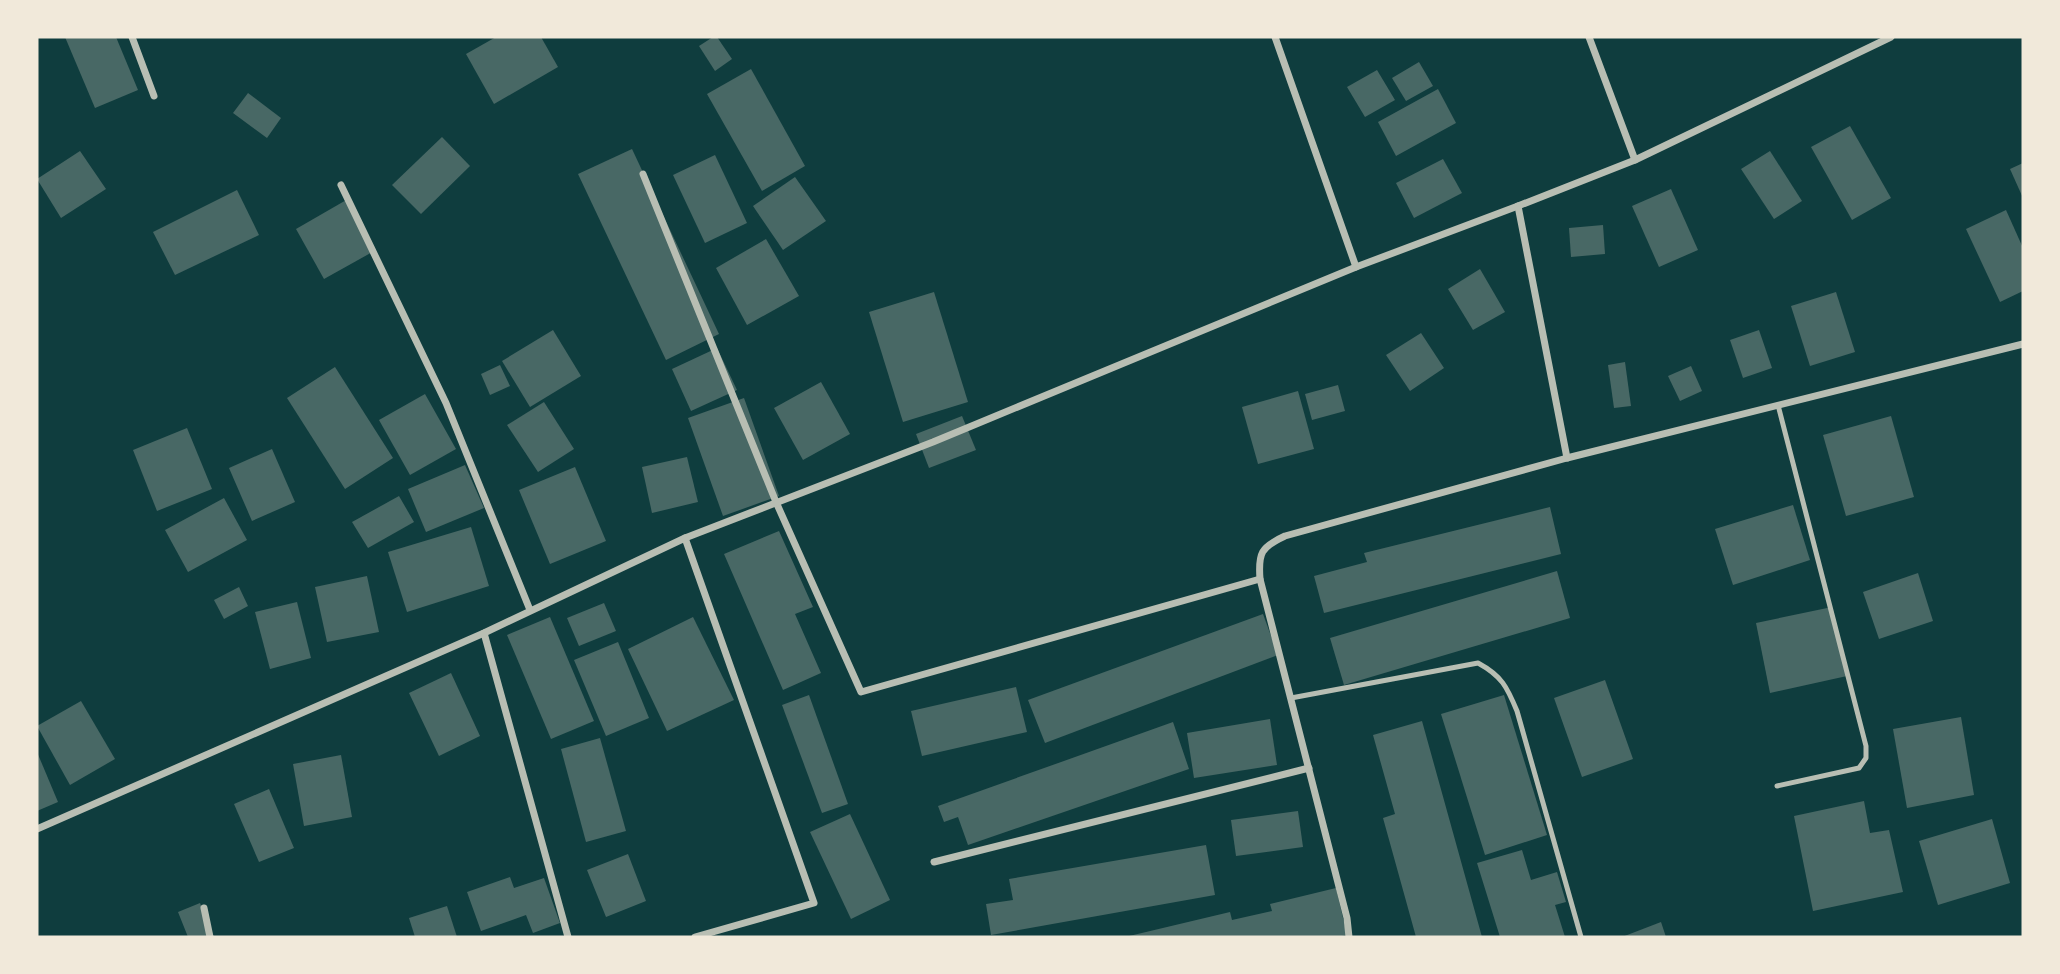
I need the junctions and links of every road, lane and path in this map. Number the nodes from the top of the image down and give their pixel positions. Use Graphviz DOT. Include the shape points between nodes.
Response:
graph roads {
  1 [pos="132,37"];
  2 [pos="1275,37"];
  3 [pos="1589,37"];
  4 [pos="1891,37"];
  5 [pos="153,96"];
  6 [pos="1635,160"];
  7 [pos="643,174"];
  8 [pos="341,185"];
  9 [pos="1518,206"];
  10 [pos="1356,267"];
  11 [pos="2023,344"];
  12 [pos="1778,405"];
  13 [pos="1567,458"];
  14 [pos="776,502"];
  15 [pos="685,538"];
  16 [pos="1260,579"];
  17 [pos="530,610"];
  18 [pos="484,633"];
  19 [pos="1291,698"];
  20 [pos="1308,768"];
  21 [pos="1777,786"];
  22 [pos="37,829"];
  23 [pos="933,862"];
  24 [pos="204,908"];
  25 [pos="210,937"];
  26 [pos="568,937"];
  27 [pos="695,937"];
  28 [pos="1349,937"];
  29 [pos="1581,937"];
  1 -- 5 [label="street"];
  2 -- 10 [label="street"];
  3 -- 6 [label="street"];
  4 -- 6 [label="street"];
  6 -- 9 [label="street"];
  7 -- 14 [label="street"];
  8 -- 17 [label="street" via="446,403"];
  9 -- 10 [label="street"];
  9 -- 13 [label="street"];
  10 -- 14 [label="street"];
  11 -- 12 [label="street"];
  12 -- 13 [label="street"];
  12 -- 21 [label="lane" via="1866,758 1859,768"];
  13 -- 16 [label="street" via="1284,536 1262,551"];
  14 -- 15 [label="street"];
  14 -- 16 [label="street" via="861,692"];
  15 -- 17 [label="street"];
  15 -- 27 [label="street" via="814,903"];
  16 -- 19 [label="street"];
  17 -- 18 [label="street"];
  18 -- 22 [label="street"];
  18 -- 26 [label="street"];
  19 -- 20 [label="street"];
  19 -- 29 [label="lane" via="1479,663 1496,673 1517,711"];
  20 -- 23 [label="street"];
  20 -- 28 [label="street"];
  24 -- 25 [label="street"];
}
